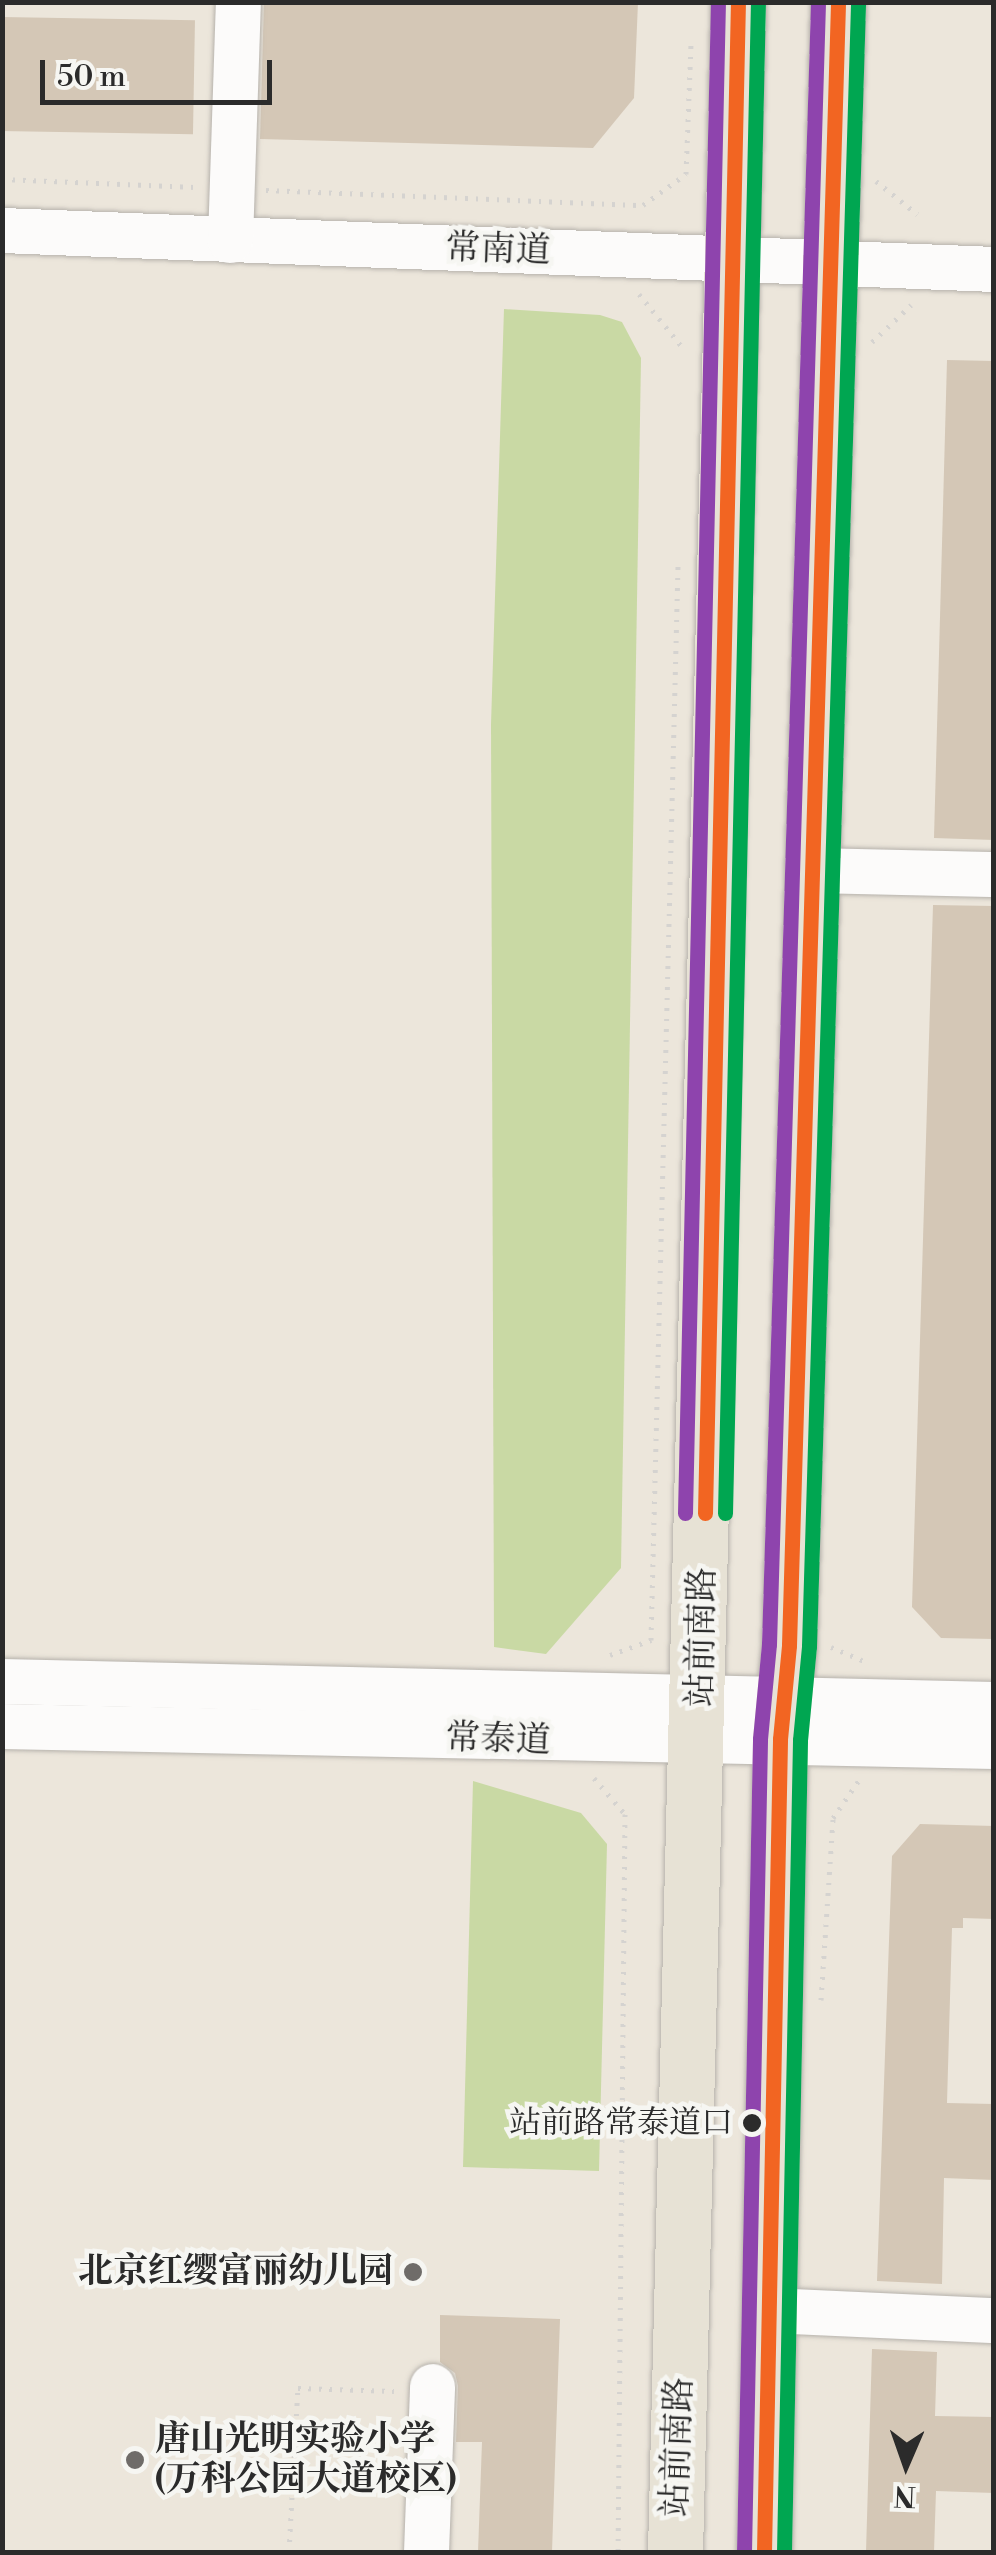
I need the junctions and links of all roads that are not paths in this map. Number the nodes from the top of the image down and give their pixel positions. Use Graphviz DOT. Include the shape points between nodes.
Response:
graph roads {
  1 [pos="238,2"];
  2 [pos="738,2"];
  3 [pos="838,2"];
  4 [pos="2,230"];
  5 [pos="230,240"];
  6 [pos="730,258"];
  7 [pos="832,263"];
  8 [pos="994,269"];
  9 [pos="813,870"];
  10 [pos="994,874"];
  11 [pos="2,1681"];
  12 [pos="994,1704"];
  13 [pos="700,1717"];
  14 [pos="782,1718"];
  15 [pos="2,1726"];
  16 [pos="994,1746"];
  17 [pos="770,2310"];
  18 [pos="994,2320"];
  19 [pos="413,2388"];
  20 [pos="426,2552"];
  21 [pos="675,2552"];
  22 [pos="764,2552"];
  1 -- 5 [label="street"];
  2 -- 6 [label="main road, 站前南路"];
  3 -- 7 [label="main road"];
  4 -- 5 [label="street, 常南道"];
  5 -- 6 [label="street, 常南道"];
  6 -- 7 [label="street, 常南道"];
  6 -- 13 [label="main road, 站前南路"];
  7 -- 8 [label="street, 常南道"];
  7 -- 9 [label="main road"];
  9 -- 10 [label="street"];
  9 -- 14 [label="main road"];
  11 -- 13 [label="street, 常泰道"];
  12 -- 14 [label="street, 常泰道"];
  13 -- 14 [label="street, 常泰道"];
  13 -- 15 [label="street, 常泰道" via="562,1742"];
  13 -- 21 [label="main road, 站前南路"];
  14 -- 16 [label="street, 常泰道"];
  14 -- 17 [label="main road"];
  17 -- 18 [label="street"];
  17 -- 22 [label="main road"];
  19 -- 20 [label="street"];
}
